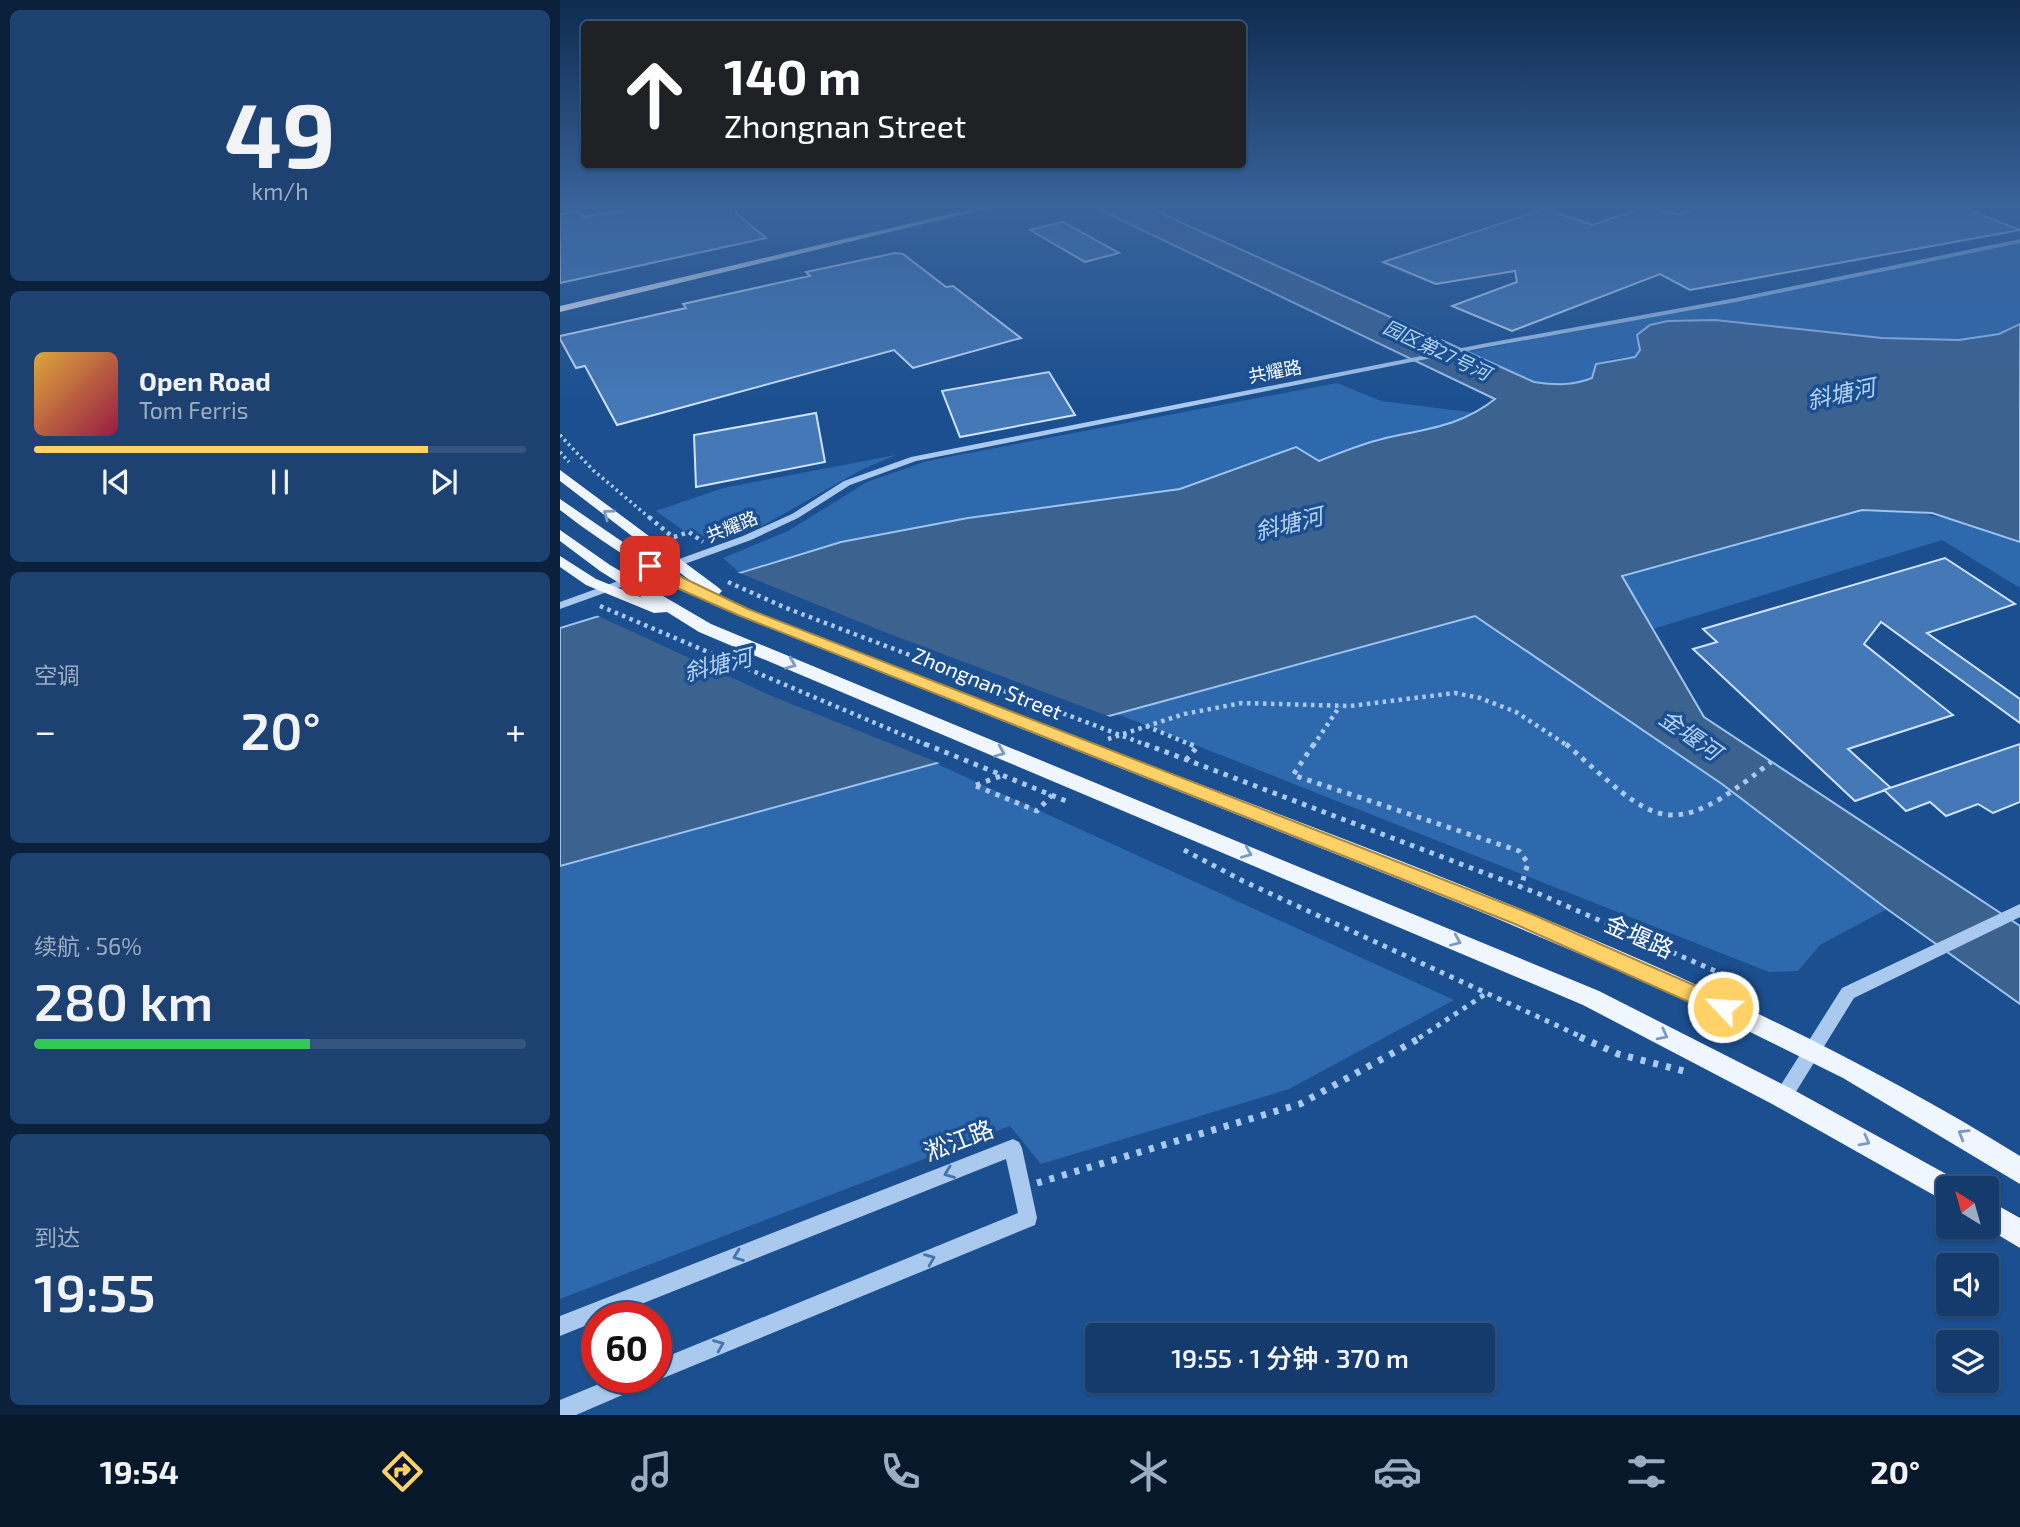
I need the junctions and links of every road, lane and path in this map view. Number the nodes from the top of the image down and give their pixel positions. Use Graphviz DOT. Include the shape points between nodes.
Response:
graph roads {
  1 [pos="677,273"];
  2 [pos="711,273"];
  3 [pos="1866,273"];
  4 [pos="560,300"];
  5 [pos="560,309"];
  6 [pos="1482,346"];
  7 [pos="1407,362"];
  8 [pos="560,435"];
  9 [pos="560,474"];
  10 [pos="560,503"];
  11 [pos="560,534"];
  12 [pos="673,538"];
  13 [pos="684,547"];
  14 [pos="715,551"];
  15 [pos="560,560"];
  16 [pos="726,580"];
  17 [pos="590,602"];
  18 [pos="560,606"];
  19 [pos="743,612"];
  20 [pos="705,628"];
  21 [pos="1340,706"];
  22 [pos="1146,726"];
  23 [pos="1107,739"];
  24 [pos="1186,760"];
  25 [pos="1771,762"];
  26 [pos="1015,772"];
  27 [pos="1052,795"];
  28 [pos="1215,799"];
  29 [pos="1075,805"];
  30 [pos="1183,838"];
  31 [pos="1521,887"];
  32 [pos="2020,910"];
  33 [pos="1487,993"];
  34 [pos="1752,999"];
  35 [pos="1812,1049"];
  36 [pos="1694,1074"];
  37 [pos="1783,1097"];
  38 [pos="2020,1171"];
  39 [pos="1936,1182"];
  40 [pos="1023,1187"];
  41 [pos="1999,1220"];
  42 [pos="2020,1234"];
  43 [pos="560,1326"];
  44 [pos="672,1364"];
  45 [pos="603,1393"];
  46 [pos="560,1411"];
  1 -- 4 [label="main road"];
  2 -- 5 [label="main road"];
  3 -- 6 [label="street, 共耀路"];
  6 -- 7 [label="street, 共耀路"];
  7 -- 14 [label="street, 共耀路" via="914,459 854,480 776,526"];
  8 -- 12 [label="path"];
  19 -- 9 [label="main road, one-way"];
  10 -- 19 [label="main road" via="634,557"];
  11 -- 20 [label="main road" via="605,568"];
  12 -- 13 [label="path"];
  12 -- 14 [label="path" via="689,532"];
  14 -- 18 [label="street, 共耀路"];
  15 -- 20 [label="main road" via="591,582"];
  16 -- 24 [label="path" via="786,608"];
  17 -- 27 [label="path"];
  19 -- 28 [label="main road, Zhongnan Street"];
  20 -- 30 [label="main road, one-way"];
  21 -- 22 [label="path" via="1265,702 1213,706"];
  21 -- 25 [label="path" via="1432,693 1466,695 1504,705 1558,737 1626,800 1677,816 1723,800"];
  21 -- 31 [label="path" via="1293,775 1519,851 1528,863"];
  22 -- 23 [label="path"];
  22 -- 24 [label="path" via="1197,747"];
  24 -- 31 [label="path"];
  26 -- 27 [label="path" via="976,785 1037,811"];
  27 -- 29 [label="path"];
  28 -- 35 [label="main road, 金堰路" via="1522,918"];
  30 -- 33 [label="path" via="1243,881"];
  30 -- 37 [label="main road, one-way" via="1591,998"];
  31 -- 34 [label="path" via="1722,974"];
  32 -- 35 [label="street" via="1848,993"];
  33 -- 36 [label="path" via="1618,1054"];
  33 -- 40 [label="path" via="1430,1032 1300,1104"];
  35 -- 37 [label="street"];
  38 -- 35 [label="main road, 金堰路, one-way" via="1964,1134"];
  37 -- 39 [label="main road, one-way"];
  40 -- 43 [label="street, 淞江路, one-way" via="1013,1148"];
  44 -- 40 [label="street, 淞江路, one-way" via="1028,1218"];
  41 -- 42 [label="main road"];
  45 -- 46 [label="street"];
}
